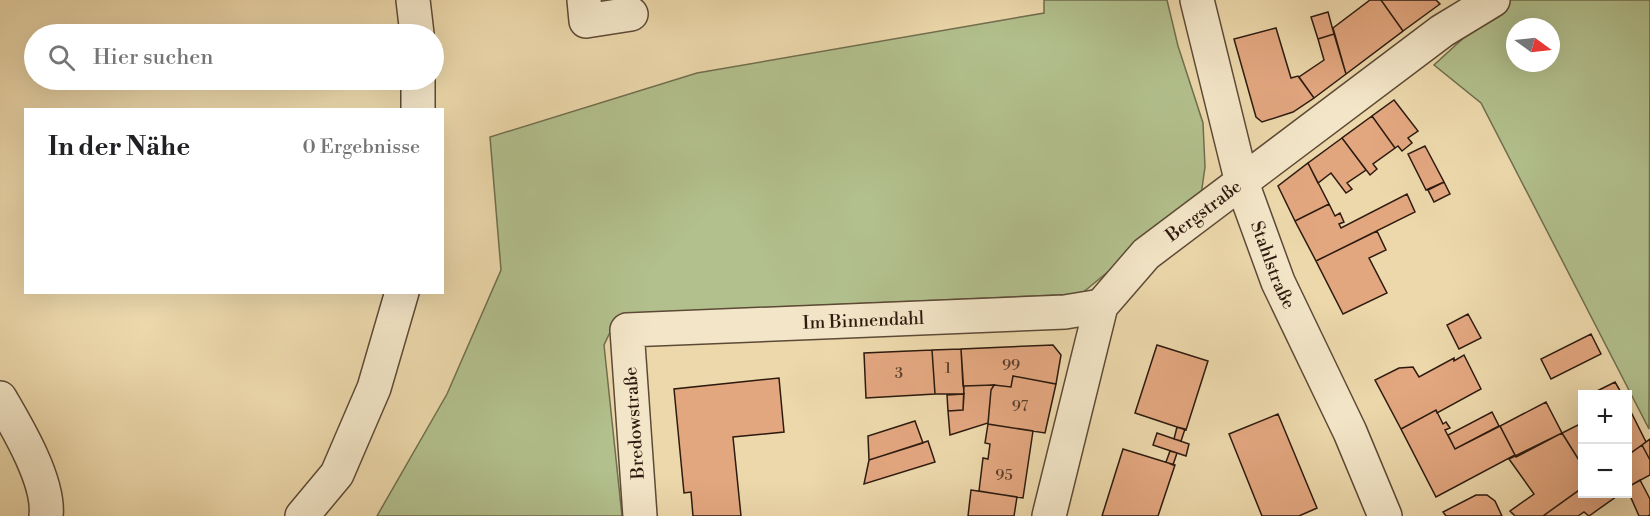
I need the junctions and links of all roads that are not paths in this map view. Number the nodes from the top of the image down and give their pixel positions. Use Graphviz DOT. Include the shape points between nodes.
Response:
graph roads {
  1 [pos="413,0"];
  2 [pos="584,0"];
  3 [pos="1197,0"];
  4 [pos="1493,0"];
  5 [pos="631,14"];
  6 [pos="416,24"];
  7 [pos="418,90"];
  8 [pos="418,108"];
  9 [pos="1242,183"];
  10 [pos="401,294"];
  11 [pos="1101,306"];
  12 [pos="627,330"];
  13 [pos="0,398"];
  14 [pos="46,516"];
  15 [pos="302,516"];
  16 [pos="640,516"];
  17 [pos="1049,516"];
  18 [pos="1385,516"];
  1 -- 6 [label="street"];
  2 -- 5 [label="street" via="586,21"];
  3 -- 9 [label="street, Stahlstraße"];
  4 -- 9 [label="street, Bergstraße" via="1442,31"];
  7 -- 8 [label="street"];
  9 -- 11 [label="street, Bergstraße" via="1146,254"];
  9 -- 18 [label="street, Stahlstraße" via="1278,282 1350,432"];
  10 -- 15 [label="street" via="374,388 337,474"];
  11 -- 12 [label="street, Im Binnendahl" via="1065,312"];
  11 -- 17 [label="street, Bergstraße"];
  12 -- 16 [label="street, Bredowstraße"];
  13 -- 14 [label="street" via="28,445 47,504"];
}
